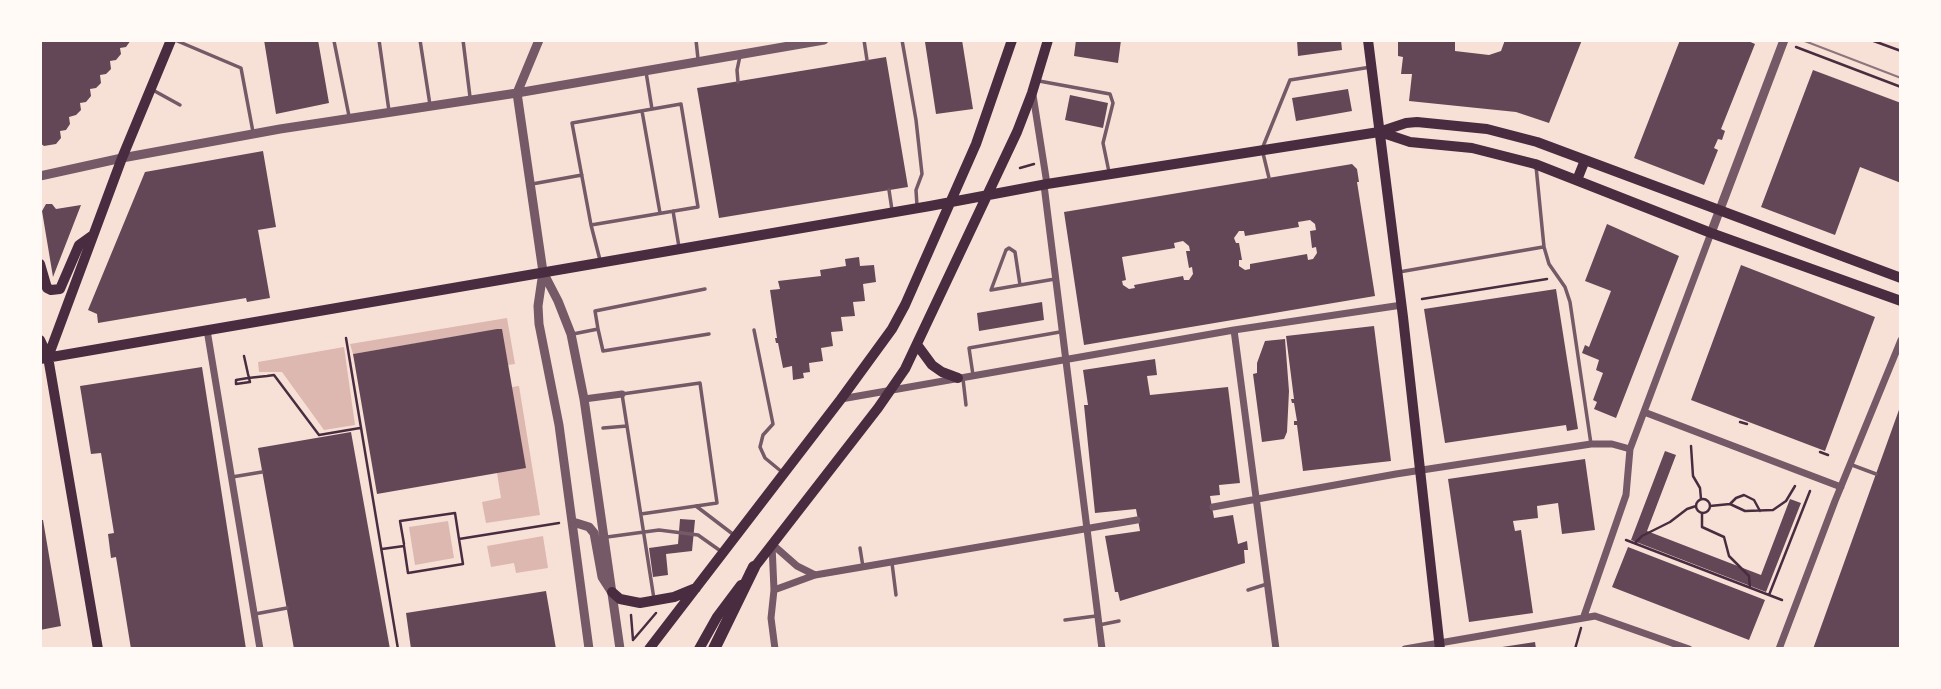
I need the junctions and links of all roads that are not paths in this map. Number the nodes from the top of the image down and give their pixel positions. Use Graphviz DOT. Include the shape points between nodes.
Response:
graph roads {
  1 [pos="173,40"];
  2 [pos="379,40"];
  3 [pos="420,40"];
  4 [pos="463,40"];
  5 [pos="539,40"];
  6 [pos="695,40"];
  7 [pos="824,40"];
  8 [pos="864,40"];
  9 [pos="902,40"];
  10 [pos="1012,40"];
  11 [pos="1048,40"];
  12 [pos="1368,40"];
  13 [pos="1784,40"];
  14 [pos="334,41"];
  15 [pos="740,54"];
  16 [pos="867,60"];
  17 [pos="698,61"];
  18 [pos="1371,66"];
  19 [pos="645,69"];
  20 [pos="1036,80"];
  21 [pos="738,82"];
  22 [pos="151,89"];
  23 [pos="517,93"];
  24 [pos="1032,93"];
  25 [pos="470,100"];
  26 [pos="180,105"];
  27 [pos="430,107"];
  28 [pos="652,109"];
  29 [pos="642,111"];
  30 [pos="390,112"];
  31 [pos="350,118"];
  32 [pos="1379,132"];
  33 [pos="253,134"];
  34 [pos="1262,149"];
  35 [pos="122,158"];
  36 [pos="1585,160"];
  37 [pos="1535,164"];
  38 [pos="1109,174"];
  39 [pos="582,175"];
  40 [pos="40,176"];
  41 [pos="1269,178"];
  42 [pos="1577,180"];
  43 [pos="530,184"];
  44 [pos="1045,185"];
  45 [pos="889,190"];
  46 [pos="987,196"];
  47 [pos="951,202"];
  48 [pos="917,208"];
  49 [pos="1720,209"];
  50 [pos="673,211"];
  51 [pos="893,212"];
  52 [pos="660,214"];
  53 [pos="591,225"];
  54 [pos="1711,233"];
  55 [pos="93,235"];
  56 [pos="1544,247"];
  57 [pos="679,249"];
  58 [pos="600,262"];
  59 [pos="40,264"];
  60 [pos="543,272"];
  61 [pos="1397,272"];
  62 [pos="1901,278"];
  63 [pos="1056,279"];
  64 [pos="1020,285"];
  65 [pos="705,289"];
  66 [pos="1901,301"];
  67 [pos="1402,305"];
  68 [pos="598,329"];
  69 [pos="207,330"];
  70 [pos="754,330"];
  71 [pos="1234,330"];
  72 [pos="1063,332"];
  73 [pos="571,334"];
  74 [pos="709,334"];
  75 [pos="1901,340"];
  76 [pos="40,341"];
  77 [pos="918,345"];
  78 [pos="44,358"];
  79 [pos="1066,359"];
  80 [pos="974,375"];
  81 [pos="960,378"];
  82 [pos="891,391"];
  83 [pos="622,394"];
  84 [pos="584,399"];
  85 [pos="841,399"];
  86 [pos="966,405"];
  87 [pos="1644,412"];
  88 [pos="627,426"];
  89 [pos="603,428"];
  90 [pos="1591,444"];
  91 [pos="1630,449"];
  92 [pos="1850,464"];
  93 [pos="1420,470"];
  94 [pos="262,472"];
  95 [pos="783,473"];
  96 [pos="1876,474"];
  97 [pos="232,477"];
  98 [pos="1840,487"];
  99 [pos="1257,499"];
  100 [pos="696,506"];
  101 [pos="1213,506"];
  102 [pos="641,514"];
  103 [pos="1137,520"];
  104 [pos="573,522"];
  105 [pos="1087,530"];
  106 [pos="643,532"];
  107 [pos="735,536"];
  108 [pos="605,537"];
  109 [pos="772,544"];
  110 [pos="860,548"];
  111 [pos="723,553"];
  112 [pos="892,563"];
  113 [pos="754,567"];
  114 [pos="863,568"];
  115 [pos="814,576"];
  116 [pos="1268,584"];
  117 [pos="697,587"];
  118 [pos="774,590"];
  119 [pos="1248,590"];
  120 [pos="612,592"];
  121 [pos="896,595"];
  122 [pos="658,603"];
  123 [pos="287,608"];
  124 [pos="254,614"];
  125 [pos="1098,616"];
  126 [pos="1584,616"];
  127 [pos="1065,620"];
  128 [pos="1119,621"];
  129 [pos="1099,625"];
  130 [pos="1439,645"];
  131 [pos="97,648"];
  132 [pos="260,649"];
  133 [pos="589,649"];
  134 [pos="620,649"];
  135 [pos="649,649"];
  136 [pos="699,649"];
  137 [pos="713,649"];
  138 [pos="775,649"];
  139 [pos="1102,649"];
  140 [pos="1276,649"];
  141 [pos="1405,649"];
  142 [pos="1689,649"];
  143 [pos="1779,649"];
  1 -- 22 [label="main road"];
  1 -- 33 [label="lane" via="241,68"];
  2 -- 30 [label="lane"];
  3 -- 27 [label="lane"];
  4 -- 25 [label="lane"];
  5 -- 23 [label="street"];
  6 -- 17 [label="lane"];
  7 -- 15 [label="street"];
  8 -- 16 [label="lane"];
  9 -- 48 [label="lane" via="922,174 916,190"];
  10 -- 47 [label="main road"];
  11 -- 20 [label="main road"];
  12 -- 18 [label="main road"];
  13 -- 49 [label="street"];
  14 -- 31 [label="lane"];
  15 -- 17 [label="street"];
  15 -- 21 [label="lane"];
  17 -- 19 [label="street"];
  18 -- 32 [label="main road"];
  18 -- 34 [label="lane" via="1290,80"];
  19 -- 23 [label="street"];
  19 -- 28 [label="lane"];
  20 -- 24 [label="main road"];
  20 -- 38 [label="lane" via="1110,94 1113,103 1103,143"];
  22 -- 26 [label="lane"];
  22 -- 35 [label="main road"];
  23 -- 25 [label="street"];
  23 -- 43 [label="street"];
  24 -- 44 [label="street"];
  24 -- 46 [label="main road"];
  25 -- 27 [label="street"];
  27 -- 30 [label="street"];
  28 -- 29 [label="lane"];
  28 -- 50 [label="lane" via="681,104 698,207"];
  29 -- 39 [label="lane" via="572,123"];
  29 -- 52 [label="lane"];
  30 -- 31 [label="street"];
  31 -- 33 [label="street"];
  32 -- 34 [label="main road"];
  32 -- 36 [label="main road" via="1417,122 1487,129"];
  32 -- 37 [label="main road" via="1410,142 1472,148"];
  32 -- 61 [label="main road"];
  33 -- 35 [label="street"];
  34 -- 38 [label="main road"];
  34 -- 41 [label="lane"];
  35 -- 40 [label="street"];
  35 -- 55 [label="main road"];
  36 -- 42 [label="main road"];
  36 -- 49 [label="main road"];
  37 -- 42 [label="main road"];
  37 -- 56 [label="lane"];
  38 -- 44 [label="main road"];
  39 -- 43 [label="lane"];
  39 -- 53 [label="lane"];
  42 -- 54 [label="main road"];
  43 -- 60 [label="street"];
  44 -- 46 [label="main road"];
  44 -- 63 [label="street"];
  45 -- 51 [label="lane"];
  46 -- 47 [label="main road"];
  46 -- 77 [label="main road"];
  47 -- 48 [label="main road"];
  47 -- 85 [label="main road" via="892,329"];
  48 -- 51 [label="main road"];
  49 -- 54 [label="street"];
  49 -- 62 [label="main road"];
  50 -- 52 [label="lane"];
  50 -- 57 [label="lane"];
  51 -- 57 [label="main road"];
  52 -- 53 [label="lane"];
  53 -- 58 [label="lane"];
  54 -- 66 [label="main road"];
  54 -- 87 [label="street"];
  55 -- 59 [label="main road" via="79,245 60,289 47,288"];
  55 -- 78 [label="main road"];
  56 -- 61 [label="lane"];
  56 -- 90 [label="lane" via="1570,302"];
  57 -- 58 [label="main road"];
  58 -- 60 [label="main road"];
  60 -- 69 [label="main road"];
  60 -- 73 [label="street"];
  60 -- 104 [label="street" via="539,324"];
  61 -- 67 [label="main road"];
  63 -- 64 [label="lane"];
  63 -- 72 [label="street"];
  64 -- 64 [label="lane" via="992,290 1009,248 1015,252"];
  65 -- 68 [label="lane" via="595,310"];
  67 -- 71 [label="street"];
  67 -- 93 [label="main road"];
  68 -- 73 [label="lane"];
  68 -- 74 [label="lane" via="603,351"];
  69 -- 78 [label="main road"];
  69 -- 97 [label="street"];
  70 -- 95 [label="lane" via="773,424 760,447 765,458"];
  71 -- 79 [label="street"];
  71 -- 99 [label="street"];
  72 -- 79 [label="street"];
  72 -- 80 [label="lane" via="969,348"];
  73 -- 84 [label="street"];
  75 -- 92 [label="street"];
  76 -- 78 [label="main road"];
  77 -- 81 [label="main road" via="932,365"];
  77 -- 82 [label="main road"];
  78 -- 131 [label="main road"];
  79 -- 80 [label="street"];
  79 -- 105 [label="street"];
  80 -- 81 [label="street"];
  81 -- 82 [label="street"];
  81 -- 86 [label="lane"];
  82 -- 85 [label="street"];
  82 -- 109 [label="main road"];
  83 -- 84 [label="street"];
  83 -- 88 [label="lane"];
  83 -- 100 [label="lane" via="700,383 717,503"];
  84 -- 108 [label="street"];
  85 -- 95 [label="main road"];
  87 -- 91 [label="street"];
  87 -- 98 [label="street"];
  88 -- 89 [label="lane"];
  88 -- 102 [label="lane"];
  90 -- 91 [label="street"];
  90 -- 93 [label="street"];
  91 -- 126 [label="street" via="1626,495"];
  92 -- 96 [label="lane"];
  92 -- 98 [label="street"];
  93 -- 99 [label="street"];
  93 -- 130 [label="main road"];
  94 -- 97 [label="lane"];
  95 -- 107 [label="main road"];
  97 -- 124 [label="street"];
  98 -- 143 [label="street"];
  99 -- 101 [label="street"];
  99 -- 116 [label="street"];
  100 -- 102 [label="lane"];
  100 -- 107 [label="lane"];
  102 -- 106 [label="lane"];
  103 -- 105 [label="street"];
  104 -- 120 [label="street" via="594,533 602,577"];
  104 -- 133 [label="street"];
  105 -- 112 [label="street"];
  105 -- 125 [label="street"];
  106 -- 108 [label="lane"];
  106 -- 111 [label="lane" via="698,535"];
  106 -- 122 [label="lane"];
  107 -- 111 [label="main road"];
  108 -- 120 [label="street"];
  109 -- 113 [label="main road"];
  109 -- 115 [label="street"];
  109 -- 118 [label="street"];
  110 -- 114 [label="lane"];
  111 -- 117 [label="main road"];
  112 -- 114 [label="street"];
  112 -- 121 [label="lane"];
  113 -- 136 [label="main road"];
  113 -- 137 [label="highway"];
  114 -- 115 [label="street"];
  115 -- 118 [label="street"];
  116 -- 119 [label="lane"];
  116 -- 140 [label="street"];
  117 -- 122 [label="main road"];
  117 -- 135 [label="main road"];
  118 -- 138 [label="street"];
  120 -- 122 [label="main road" via="630,602"];
  120 -- 134 [label="street"];
  123 -- 124 [label="lane"];
  124 -- 132 [label="street"];
  125 -- 127 [label="lane"];
  125 -- 129 [label="street"];
  126 -- 130 [label="street"];
  126 -- 142 [label="street" via="1603,617"];
  128 -- 129 [label="lane"];
  129 -- 139 [label="street"];
  130 -- 141 [label="street"];
}
